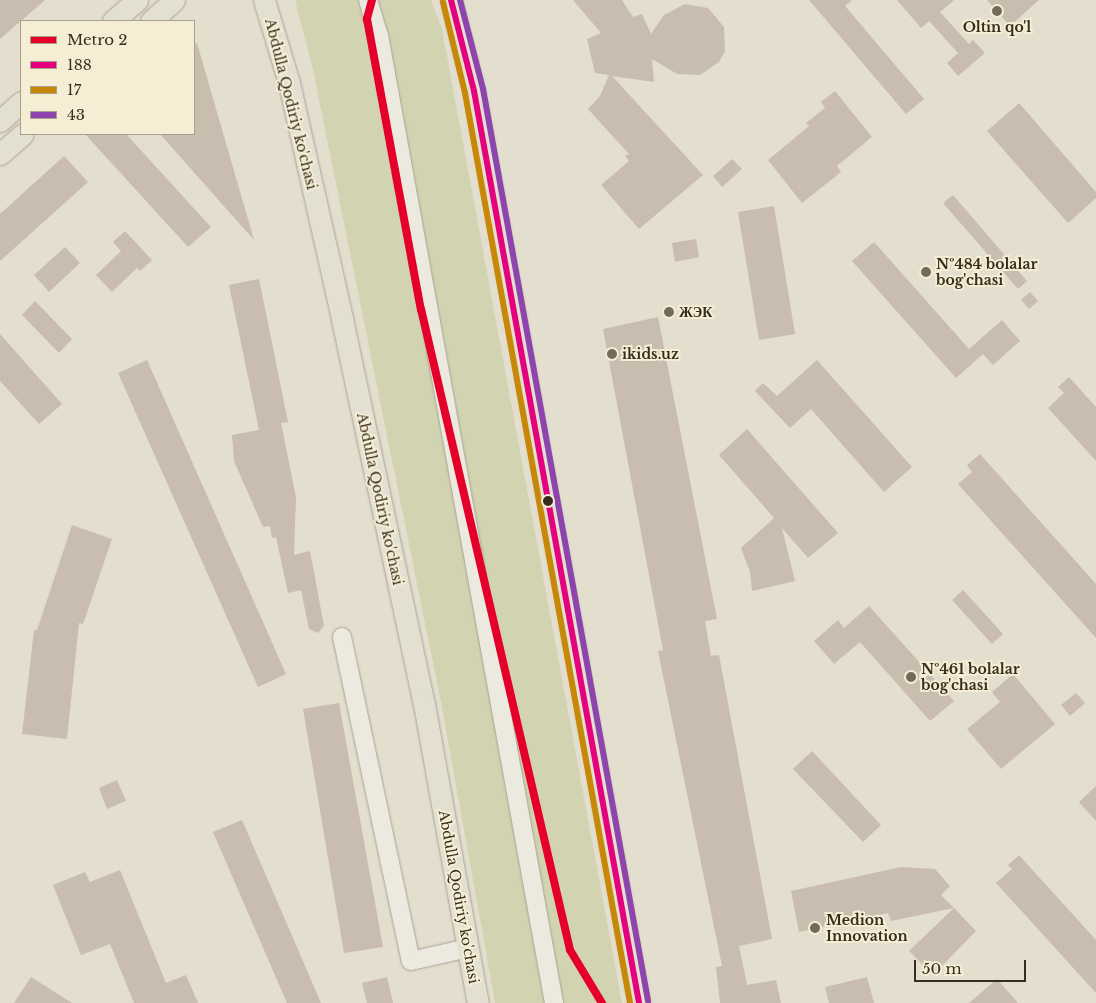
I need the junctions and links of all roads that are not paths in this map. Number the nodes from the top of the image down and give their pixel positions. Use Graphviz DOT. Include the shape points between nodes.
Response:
graph roads {
  1 [pos="136,0"];
  2 [pos="174,0"];
  3 [pos="264,0"];
  4 [pos="368,0"];
  5 [pos="451,0"];
  6 [pos="114,20"];
  7 [pos="152,20"];
  8 [pos="20,103"];
  9 [pos="0,121"];
  10 [pos="22,135"];
  11 [pos="0,154"];
  12 [pos="342,637"];
  13 [pos="468,948"];
  14 [pos="478,1003"];
  15 [pos="554,1003"];
  16 [pos="639,1003"];
  1 -- 6 [label="main road"];
  2 -- 7 [label="main road"];
  3 -- 13 [label="main road, Abdulla Qodiriy ko'chasi" via="289,83 342,319 424,704"];
  4 -- 15 [label="street" via="382,54"];
  5 -- 16 [label="main road" via="474,91"];
  8 -- 9 [label="main road"];
  10 -- 11 [label="main road"];
  12 -- 13 [label="street" via="410,961"];
  13 -- 14 [label="main road, Abdulla Qodiriy ko'chasi"];
}
